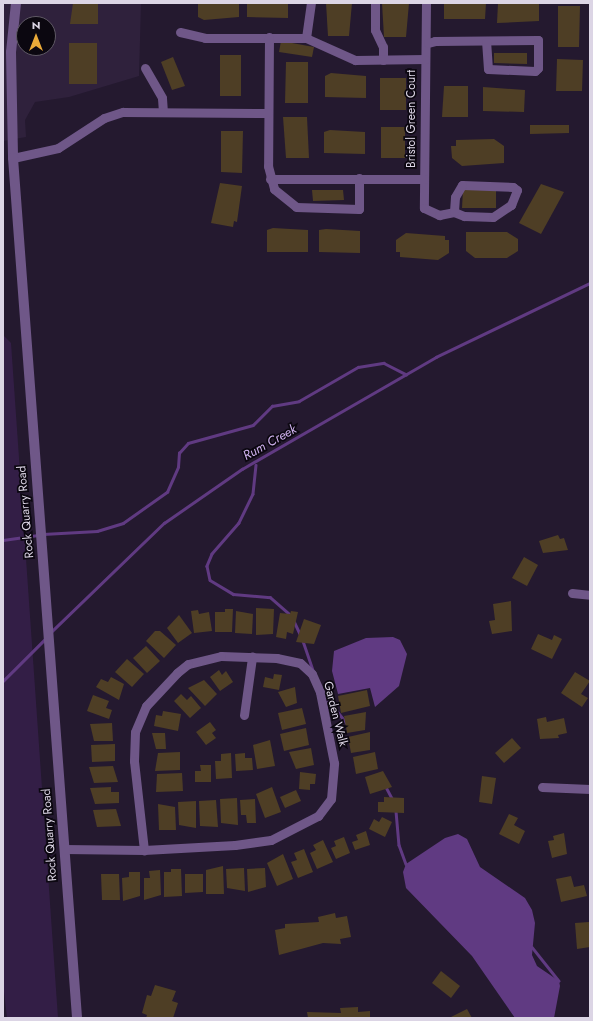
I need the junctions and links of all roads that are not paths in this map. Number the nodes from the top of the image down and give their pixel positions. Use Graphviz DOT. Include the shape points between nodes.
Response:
graph roads {
  1 [pos="16,3"];
  2 [pos="311,3"];
  3 [pos="375,3"];
  4 [pos="426,3"];
  5 [pos="180,32"];
  6 [pos="269,37"];
  7 [pos="306,38"];
  8 [pos="486,42"];
  9 [pos="428,43"];
  10 [pos="425,59"];
  11 [pos="383,60"];
  12 [pos="146,68"];
  13 [pos="163,112"];
  14 [pos="268,113"];
  15 [pos="13,158"];
  16 [pos="359,178"];
  17 [pos="270,179"];
  18 [pos="424,179"];
  19 [pos="454,212"];
  20 [pos="572,593"];
  21 [pos="590,595"];
  22 [pos="252,657"];
  23 [pos="244,715"];
  24 [pos="542,787"];
  25 [pos="590,789"];
  26 [pos="64,849"];
  27 [pos="144,850"];
  28 [pos="77,1018"];
  1 -- 15 [label="street, Rock Quarry Road" via="11,52"];
  2 -- 7 [label="street"];
  3 -- 11 [label="street" via="375,30 383,47"];
  4 -- 9 [label="street, Bristol Green Court"];
  5 -- 6 [label="street, Bristol Green Court" via="205,38"];
  6 -- 7 [label="street, Bristol Green Court"];
  6 -- 14 [label="street"];
  7 -- 11 [label="street, Bristol Green Court" via="343,57"];
  8 -- 8 [label="street" via="486,65 493,71 538,68 538,40"];
  8 -- 9 [label="street"];
  9 -- 10 [label="street, Bristol Green Court"];
  10 -- 11 [label="street, Bristol Green Court"];
  10 -- 18 [label="street, Bristol Green Court"];
  12 -- 13 [label="street" via="162,98"];
  13 -- 14 [label="street"];
  13 -- 15 [label="street" via="123,112 104,118 58,148"];
  14 -- 17 [label="street"];
  15 -- 26 [label="street, Rock Quarry Road"];
  16 -- 17 [label="street, Bristol Green Court"];
  16 -- 17 [label="street" via="359,209 296,207 281,196"];
  16 -- 18 [label="street, Bristol Green Court"];
  18 -- 19 [label="street, Bristol Green Court" via="424,208 439,215"];
  19 -- 19 [label="street, Bristol Green Court" via="455,197 462,185 513,187 517,190 511,205 493,217 464,216"];
  20 -- 21 [label="street"];
  22 -- 23 [label="street"];
  22 -- 27 [label="street, Garden Walk" via="213,657 188,664 140,716 134,761"];
  22 -- 27 [label="street, Garden Walk" via="300,663 312,674 320,692 334,763 331,799 318,816 272,840"];
  24 -- 25 [label="street"];
  26 -- 27 [label="street, Garden Walk"];
  26 -- 28 [label="street, Rock Quarry Road"];
}
